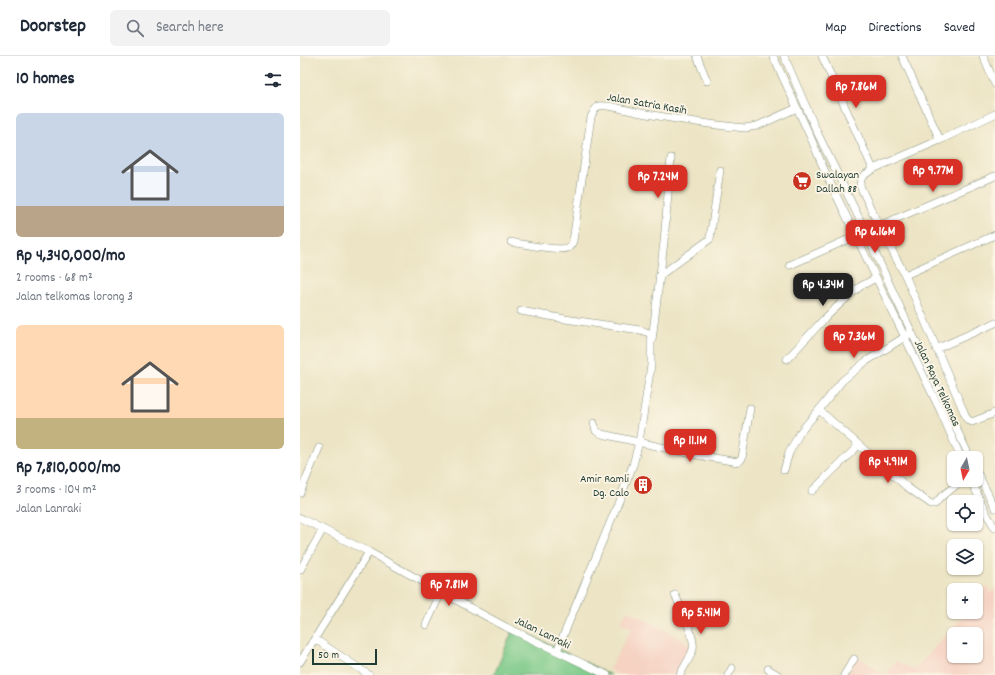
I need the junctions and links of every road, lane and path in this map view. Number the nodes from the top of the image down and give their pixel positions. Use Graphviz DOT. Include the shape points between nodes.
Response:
graph roads {
  1 [pos="697,56"];
  2 [pos="773,56"];
  3 [pos="784,56"];
  4 [pos="822,56"];
  5 [pos="902,56"];
  6 [pos="983,56"];
  7 [pos="707,81"];
  8 [pos="995,84"];
  9 [pos="797,108"];
  10 [pos="995,114"];
  11 [pos="818,132"];
  12 [pos="810,136"];
  13 [pos="940,140"];
  14 [pos="671,158"];
  15 [pos="874,169"];
  16 [pos="720,170"];
  17 [pos="995,176"];
  18 [pos="879,226"];
  19 [pos="995,235"];
  20 [pos="856,236"];
  21 [pos="511,242"];
  22 [pos="790,265"];
  23 [pos="660,276"];
  24 [pos="904,276"];
  25 [pos="876,278"];
  26 [pos="521,311"];
  27 [pos="995,323"];
  28 [pos="912,333"];
  29 [pos="904,337"];
  30 [pos="652,342"];
  31 [pos="936,349"];
  32 [pos="787,359"];
  33 [pos="750,408"];
  34 [pos="819,410"];
  35 [pos="995,413"];
  36 [pos="594,423"];
  37 [pos="639,442"];
  38 [pos="858,445"];
  39 [pos="319,448"];
  40 [pos="958,451"];
  41 [pos="967,451"];
  42 [pos="784,470"];
  43 [pos="983,484"];
  44 [pos="954,487"];
  45 [pos="974,487"];
  46 [pos="812,491"];
  47 [pos="300,493"];
  48 [pos="995,508"];
  49 [pos="300,518"];
  50 [pos="995,528"];
  51 [pos="323,529"];
  52 [pos="369,552"];
  53 [pos="300,570"];
  54 [pos="441,592"];
  55 [pos="675,595"];
  56 [pos="426,625"];
  57 [pos="315,639"];
  58 [pos="557,651"];
  59 [pos="854,659"];
  60 [pos="300,662"];
  61 [pos="732,668"];
  62 [pos="768,668"];
  63 [pos="370,675"];
  64 [pos="607,675"];
  65 [pos="680,675"];
  66 [pos="728,675"];
  67 [pos="778,675"];
  68 [pos="844,675"];
  1 -- 7 [label="street"];
  2 -- 9 [label="street, Jalan Raya Telkomas"];
  3 -- 11 [label="street, Jalan Raya Telkomas"];
  4 -- 15 [label="street"];
  5 -- 13 [label="street"];
  6 -- 8 [label="street"];
  9 -- 12 [label="street, Jalan Raya Telkomas"];
  9 -- 21 [label="street, Jalan Satria Kasih" via="757,126 745,128 598,106 591,117 572,244 562,249"];
  10 -- 13 [label="street"];
  11 -- 12 [label="street"];
  11 -- 28 [label="street, Jalan Raya Telkomas"];
  12 -- 20 [label="street, Jalan Raya Telkomas"];
  13 -- 15 [label="street"];
  14 -- 23 [label="street"];
  15 -- 18 [label="street" via="863,176 860,186"];
  16 -- 23 [label="street" via="710,239"];
  17 -- 18 [label="street"];
  18 -- 24 [label="street"];
  19 -- 24 [label="street"];
  20 -- 22 [label="street"];
  20 -- 25 [label="street, Jalan Raya Telkomas"];
  23 -- 30 [label="street"];
  24 -- 31 [label="street"];
  25 -- 29 [label="street, Jalan Raya Telkomas"];
  25 -- 32 [label="street" via="852,293"];
  26 -- 30 [label="street" via="640,330 649,333"];
  27 -- 31 [label="street"];
  28 -- 29 [label="street"];
  28 -- 41 [label="street, Jalan Raya Telkomas"];
  29 -- 34 [label="street" via="849,375"];
  29 -- 40 [label="street, Jalan Raya Telkomas"];
  30 -- 37 [label="street"];
  31 -- 35 [label="street" via="967,419 972,422"];
  33 -- 37 [label="street" via="742,458 738,462"];
  34 -- 38 [label="street"];
  34 -- 42 [label="street" via="794,443"];
  36 -- 37 [label="street" via="598,432"];
  37 -- 58 [label="street" via="619,501"];
  38 -- 44 [label="street" via="927,503 935,504"];
  38 -- 46 [label="street"];
  39 -- 47 [label="street"];
  43 -- 48 [label="street"];
  45 -- 50 [label="street"];
  49 -- 51 [label="street, Jalan Lanraki"];
  51 -- 52 [label="street, Jalan Lanraki"];
  51 -- 53 [label="street"];
  52 -- 54 [label="street, Jalan Lanraki"];
  52 -- 57 [label="street"];
  54 -- 56 [label="street"];
  54 -- 58 [label="street, Jalan Lanraki"];
  55 -- 65 [label="street" via="685,617 693,646"];
  57 -- 60 [label="street"];
  57 -- 63 [label="street"];
  58 -- 64 [label="street, Jalan Lanraki"];
  59 -- 68 [label="street"];
  61 -- 66 [label="street"];
  62 -- 67 [label="street"];
}
